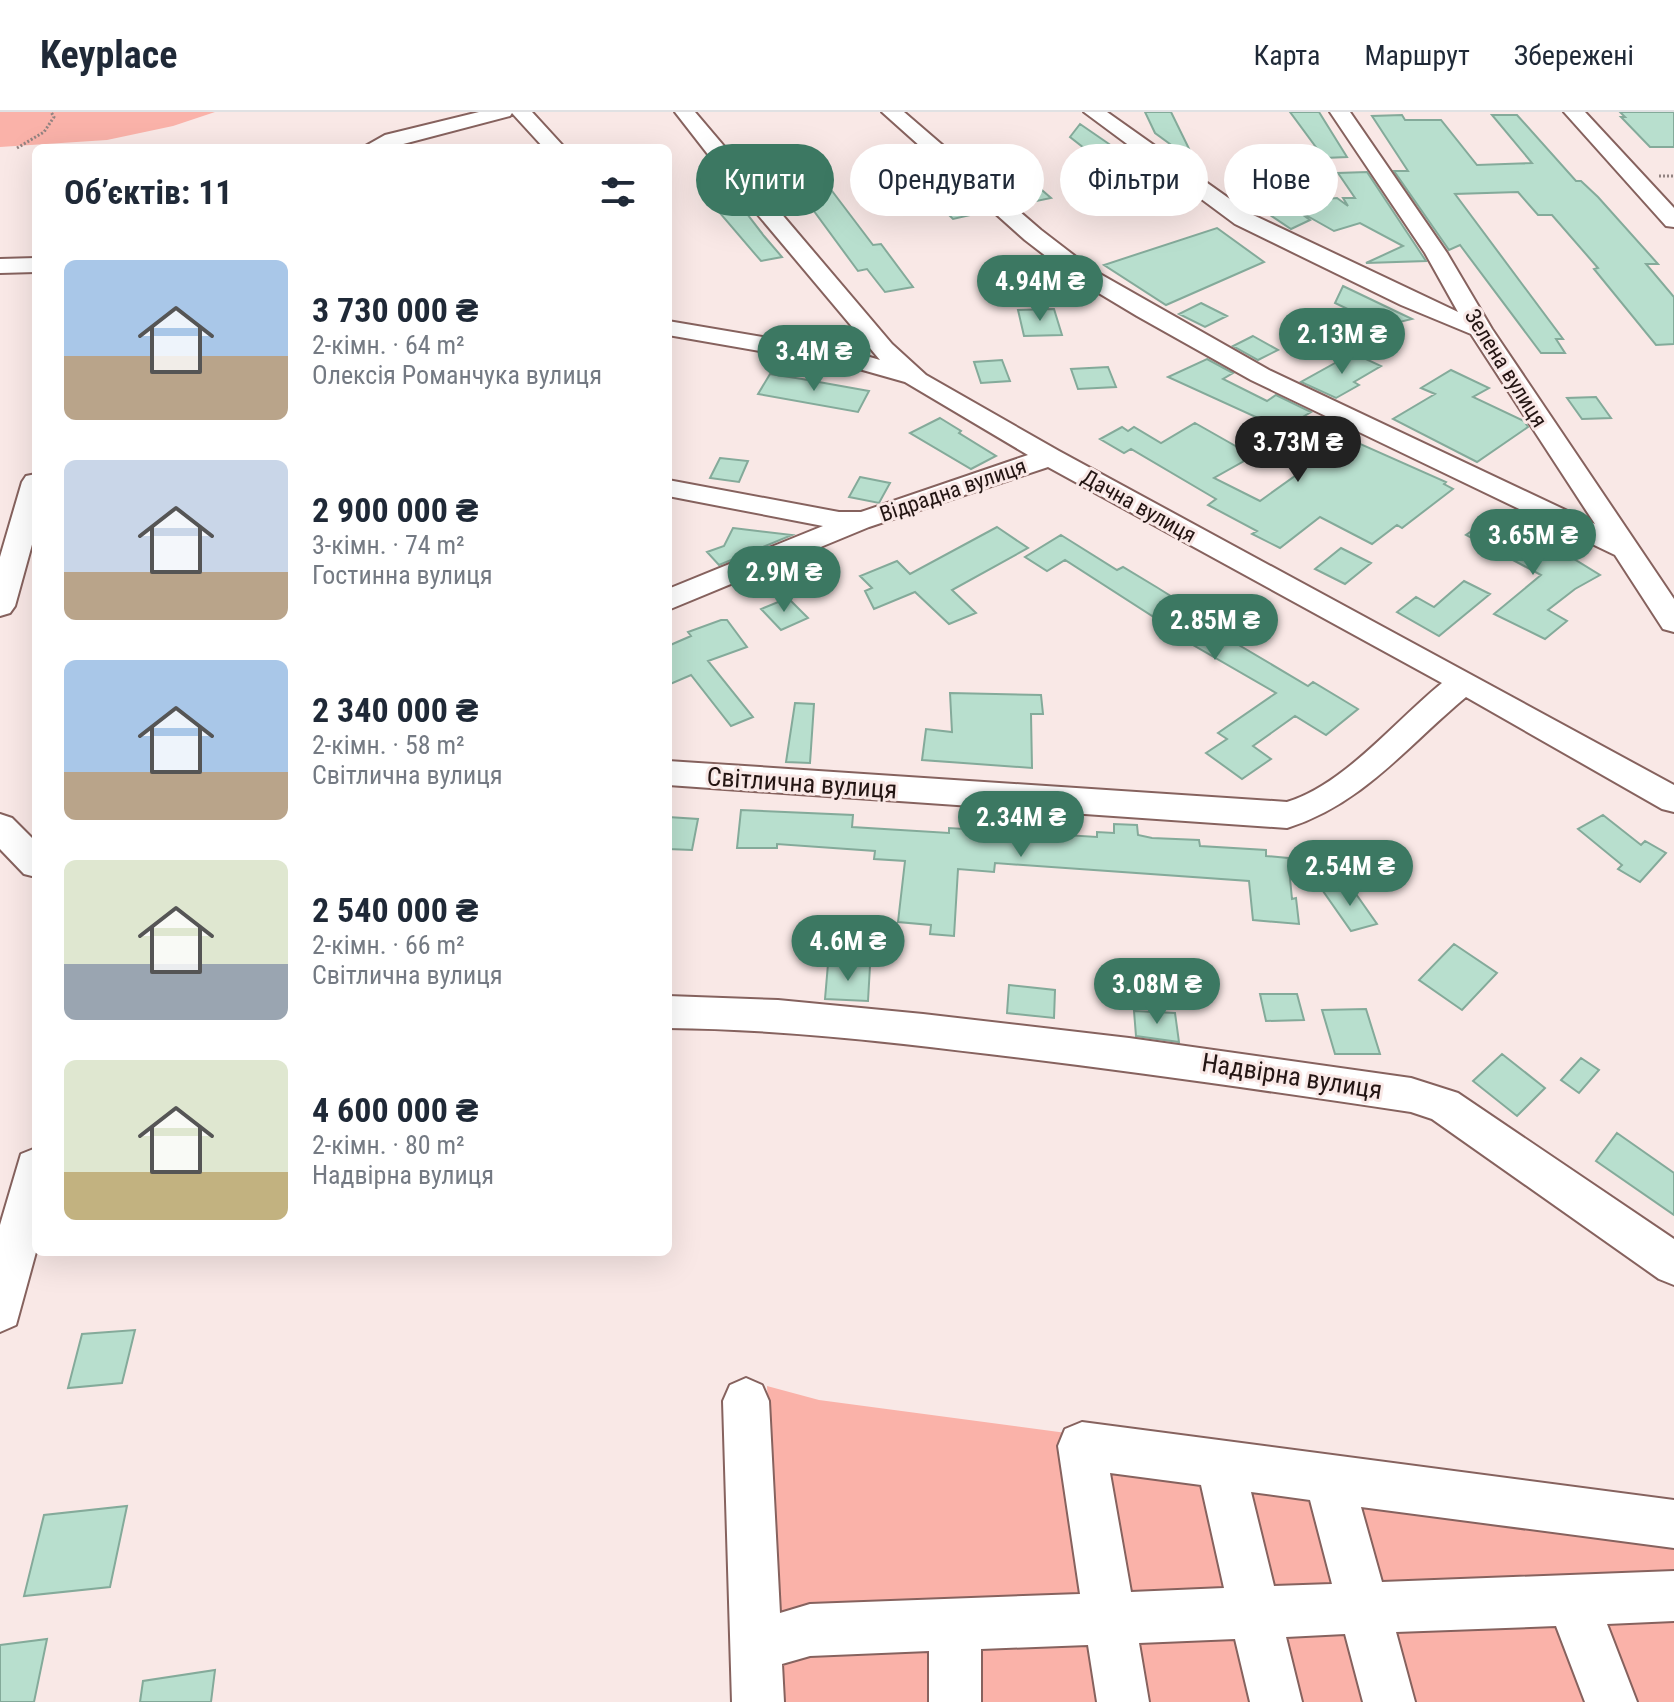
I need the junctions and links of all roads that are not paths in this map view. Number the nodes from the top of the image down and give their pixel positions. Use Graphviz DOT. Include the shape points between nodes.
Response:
graph roads {
  1 [pos="503,112"];
  2 [pos="521,112"];
  3 [pos="685,112"];
  4 [pos="892,112"];
  5 [pos="1094,112"];
  6 [pos="1340,112"];
  7 [pos="1574,112"];
  8 [pos="381,144"];
  9 [pos="551,144"];
  10 [pos="1674,221"];
  11 [pos="32,265"];
  12 [pos="0,266"];
  13 [pos="672,329"];
  14 [pos="1480,329"];
  15 [pos="917,380"];
  16 [pos="1050,457"];
  17 [pos="672,489"];
  18 [pos="32,496"];
  19 [pos="864,520"];
  20 [pos="1622,548"];
  21 [pos="672,598"];
  22 [pos="0,606"];
  23 [pos="1674,622"];
  24 [pos="1464,682"];
  25 [pos="672,773"];
  26 [pos="1674,800"];
  27 [pos="0,827"];
  28 [pos="32,860"];
  29 [pos="672,1012"];
  30 [pos="32,1183"];
  31 [pos="1674,1264"];
  32 [pos="0,1310"];
  33 [pos="746,1401"];
  34 [pos="1220,1465"];
  35 [pos="1329,1480"];
  36 [pos="1674,1524"];
  37 [pos="1674,1596"];
  38 [pos="1572,1600"];
  39 [pos="1365,1609"];
  40 [pos="1256,1614"];
  41 [pos="1110,1621"];
  42 [pos="955,1625"];
  43 [pos="756,1646"];
  44 [pos="758,1702"];
  45 [pos="955,1702"];
  46 [pos="1123,1702"];
  47 [pos="1276,1702"];
  48 [pos="1389,1702"];
  49 [pos="1611,1702"];
  1 -- 8 [label="street"];
  2 -- 9 [label="street"];
  3 -- 15 [label="street, Дачна вулиця" via="883,349"];
  4 -- 20 [label="street" via="1033,235 1145,311 1260,375"];
  5 -- 14 [label="street" via="1243,219"];
  6 -- 14 [label="street, Зелена вулиця" via="1436,253"];
  7 -- 10 [label="street"];
  11 -- 12 [label="street"];
  13 -- 15 [label="street" via="856,360"];
  14 -- 20 [label="street, Зелена вулиця"];
  15 -- 16 [label="street, Дачна вулиця"];
  16 -- 19 [label="street, Відрадна вулиця"];
  16 -- 24 [label="street, Дачна вулиця"];
  17 -- 19 [label="street, Відрадна вулиця" via="839,521"];
  18 -- 22 [label="street"];
  19 -- 21 [label="street"];
  20 -- 23 [label="street, Зелена вулиця"];
  24 -- 25 [label="street, Світлична вулиця" via="1329,798 1287,815"];
  24 -- 26 [label="street, Дачна вулиця"];
  27 -- 28 [label="street"];
  29 -- 31 [label="street, Надвірна вулиця" via="776,1015 970,1035 1411,1095 1444,1105"];
  30 -- 32 [label="street"];
  33 -- 43 [label="street"];
  34 -- 35 [label="street"];
  34 -- 40 [label="street"];
  34 -- 41 [label="street" via="1082,1446"];
  35 -- 36 [label="street"];
  35 -- 39 [label="street"];
  37 -- 38 [label="street"];
  38 -- 39 [label="street"];
  38 -- 49 [label="street"];
  39 -- 40 [label="street"];
  39 -- 48 [label="street"];
  40 -- 41 [label="street"];
  40 -- 47 [label="street"];
  41 -- 42 [label="street"];
  41 -- 46 [label="street"];
  42 -- 43 [label="street" via="810,1630"];
  42 -- 45 [label="street"];
  43 -- 44 [label="street"];
}
